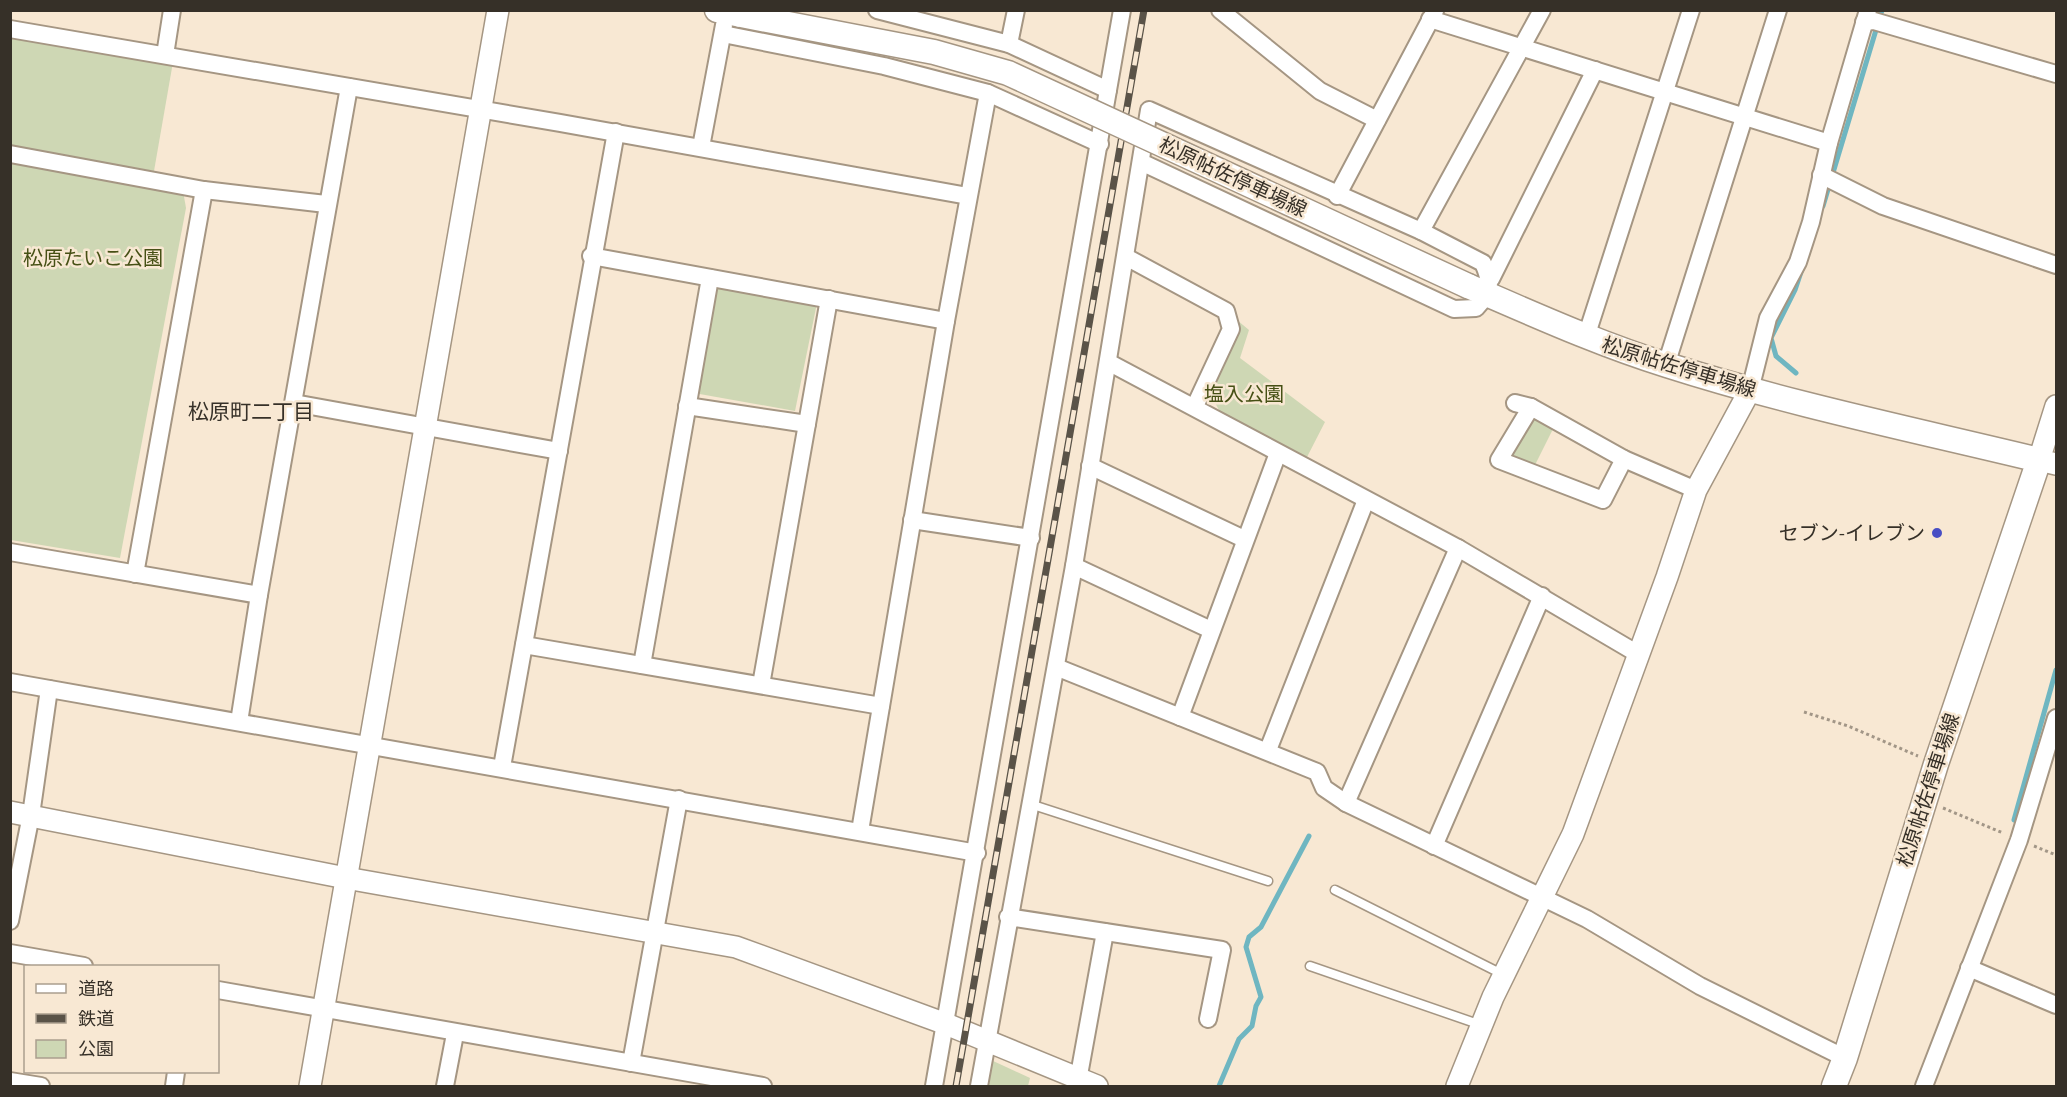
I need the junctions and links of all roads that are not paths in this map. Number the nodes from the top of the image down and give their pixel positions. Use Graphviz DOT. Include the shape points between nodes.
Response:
graph roads {
  1 [pos="172,10"];
  2 [pos="498,10"];
  3 [pos="1016,10"];
  4 [pos="1122,10"];
  5 [pos="1220,10"];
  6 [pos="1542,10"];
  7 [pos="1691,10"];
  8 [pos="1778,10"];
  9 [pos="883,11"];
  10 [pos="1432,15"];
  11 [pos="727,16"];
  12 [pos="1869,18"];
  13 [pos="10,29"];
  14 [pos="1009,44"];
  15 [pos="1523,49"];
  16 [pos="165,55"];
  17 [pos="1595,70"];
  18 [pos="2056,74"];
  19 [pos="349,87"];
  20 [pos="1108,90"];
  21 [pos="988,93"];
  22 [pos="1665,94"];
  23 [pos="481,107"];
  24 [pos="1744,117"];
  25 [pos="1377,120"];
  26 [pos="616,132"];
  27 [pos="1829,143"];
  28 [pos="1100,144"];
  29 [pos="701,147"];
  30 [pos="10,154"];
  31 [pos="1141,162"];
  32 [pos="1825,176"];
  33 [pos="204,190"];
  34 [pos="968,195"];
  35 [pos="1337,196"];
  36 [pos="326,204"];
  37 [pos="1420,231"];
  38 [pos="591,256"];
  39 [pos="1126,257"];
  40 [pos="2056,265"];
  41 [pos="710,278"];
  42 [pos="1482,287"];
  43 [pos="830,300"];
  44 [pos="946,321"];
  45 [pos="1586,337"];
  46 [pos="1108,362"];
  47 [pos="1666,365"];
  48 [pos="1750,390"];
  49 [pos="294,403"];
  50 [pos="687,406"];
  51 [pos="1195,406"];
  52 [pos="2056,406"];
  53 [pos="807,424"];
  54 [pos="425,427"];
  55 [pos="559,451"];
  56 [pos="1278,453"];
  57 [pos="1624,459"];
  58 [pos="2048,462"];
  59 [pos="1090,466"];
  60 [pos="1696,490"];
  61 [pos="1366,500"];
  62 [pos="912,520"];
  63 [pos="1031,538"];
  64 [pos="1244,539"];
  65 [pos="1458,548"];
  66 [pos="10,552"];
  67 [pos="1074,566"];
  68 [pos="135,574"];
  69 [pos="258,595"];
  70 [pos="1542,596"];
  71 [pos="1211,630"];
  72 [pos="524,645"];
  73 [pos="1638,654"];
  74 [pos="642,665"];
  75 [pos="1056,667"];
  76 [pos="10,682"];
  77 [pos="761,685"];
  78 [pos="49,689"];
  79 [pos="881,706"];
  80 [pos="1180,717"];
  81 [pos="2056,718"];
  82 [pos="239,722"];
  83 [pos="368,743"];
  84 [pos="1268,750"];
  85 [pos="502,767"];
  86 [pos="679,799"];
  87 [pos="1346,803"];
  88 [pos="1030,804"];
  89 [pos="21,813"];
  90 [pos="860,831"];
  91 [pos="1434,846"];
  92 [pos="977,853"];
  93 [pos="346,878"];
  94 [pos="1268,881"];
  95 [pos="1335,890"];
  96 [pos="1543,898"];
  97 [pos="1008,917"];
  98 [pos="10,921"];
  99 [pos="655,931"];
  100 [pos="1105,932"];
  101 [pos="10,953"];
  102 [pos="78,965"];
  103 [pos="1310,966"];
  104 [pos="1969,968"];
  105 [pos="1504,975"];
  106 [pos="219,990"];
  107 [pos="2056,1005"];
  108 [pos="325,1008"];
  109 [pos="1208,1019"];
  110 [pos="946,1024"];
  111 [pos="1482,1025"];
  112 [pos="455,1034"];
  113 [pos="987,1042"];
  114 [pos="1845,1058"];
  115 [pos="631,1063"];
  116 [pos="10,1081"];
  117 [pos="1084,1084"];
  118 [pos="41,1086"];
  119 [pos="310,1086"];
  120 [pos="445,1086"];
  121 [pos="763,1086"];
  122 [pos="934,1086"];
  123 [pos="979,1086"];
  124 [pos="1457,1086"];
  125 [pos="1834,1086"];
  126 [pos="1924,1086"];
  1 -- 16 [label="street"];
  2 -- 23 [label="street"];
  3 -- 14 [label="street"];
  4 -- 20 [label="street"];
  5 -- 25 [label="street" via="1320,91"];
  6 -- 15 [label="street"];
  7 -- 22 [label="street"];
  8 -- 24 [label="street"];
  9 -- 14 [label="street"];
  10 -- 15 [label="street"];
  10 -- 25 [label="street"];
  11 -- 21 [label="street" via="884,66"];
  11 -- 29 [label="street"];
  11 -- 42 [label="main road, 松原帖佐停車場線, bridge" via="934,52 1008,73"];
  12 -- 18 [label="street"];
  12 -- 27 [label="street"];
  13 -- 16 [label="street"];
  14 -- 20 [label="street"];
  15 -- 17 [label="street"];
  15 -- 37 [label="street"];
  16 -- 19 [label="street"];
  17 -- 22 [label="street"];
  17 -- 42 [label="street"];
  19 -- 23 [label="street"];
  19 -- 36 [label="street"];
  20 -- 28 [label="street"];
  21 -- 28 [label="street"];
  21 -- 34 [label="street"];
  22 -- 24 [label="street"];
  22 -- 45 [label="street"];
  23 -- 26 [label="street"];
  23 -- 54 [label="street"];
  24 -- 27 [label="street"];
  24 -- 47 [label="street"];
  25 -- 35 [label="street"];
  26 -- 29 [label="street"];
  26 -- 38 [label="street"];
  27 -- 32 [label="street"];
  28 -- 63 [label="street"];
  29 -- 34 [label="street"];
  30 -- 33 [label="street"];
  31 -- 35 [label="street" via="1149,110"];
  31 -- 39 [label="street"];
  31 -- 42 [label="street" via="1454,309 1476,308"];
  32 -- 40 [label="street" via="1883,206"];
  32 -- 48 [label="street" via="1798,262 1768,318"];
  33 -- 36 [label="street"];
  33 -- 68 [label="street"];
  34 -- 44 [label="street"];
  35 -- 37 [label="street"];
  36 -- 49 [label="street"];
  37 -- 42 [label="street" via="1483,263"];
  38 -- 41 [label="street"];
  38 -- 55 [label="street"];
  39 -- 46 [label="street"];
  39 -- 51 [label="street" via="1226,310 1231,329"];
  41 -- 43 [label="street"];
  41 -- 50 [label="street"];
  42 -- 45 [label="main road, 松原帖佐停車場線"];
  43 -- 44 [label="street"];
  43 -- 53 [label="street"];
  44 -- 62 [label="street"];
  45 -- 47 [label="main road, 松原帖佐停車場線"];
  46 -- 51 [label="street"];
  46 -- 59 [label="street"];
  47 -- 48 [label="main road, 松原帖佐停車場線"];
  48 -- 58 [label="main road, 松原帖佐停車場線"];
  48 -- 60 [label="street"];
  49 -- 54 [label="street"];
  49 -- 69 [label="street"];
  50 -- 53 [label="street"];
  50 -- 74 [label="street"];
  51 -- 56 [label="street"];
  52 -- 58 [label="street"];
  53 -- 77 [label="street"];
  54 -- 55 [label="street"];
  54 -- 83 [label="street"];
  55 -- 72 [label="street"];
  56 -- 61 [label="street"];
  56 -- 64 [label="street"];
  57 -- 57 [label="street" via="1523,405 1500,459 1603,500"];
  57 -- 60 [label="street"];
  58 -- 114 [label="main road, 松原帖佐停車場線" via="1936,764"];
  59 -- 64 [label="street"];
  59 -- 67 [label="street"];
  60 -- 73 [label="street"];
  61 -- 65 [label="street"];
  61 -- 84 [label="street"];
  62 -- 63 [label="street"];
  62 -- 79 [label="street"];
  63 -- 92 [label="street"];
  64 -- 71 [label="street"];
  65 -- 70 [label="street"];
  65 -- 87 [label="street"];
  66 -- 68 [label="street"];
  67 -- 71 [label="street"];
  67 -- 75 [label="street"];
  68 -- 69 [label="street"];
  69 -- 82 [label="street"];
  70 -- 73 [label="street"];
  70 -- 91 [label="street"];
  71 -- 80 [label="street"];
  72 -- 74 [label="street"];
  72 -- 85 [label="street"];
  73 -- 96 [label="street" via="1572,834"];
  74 -- 77 [label="street"];
  75 -- 80 [label="street"];
  75 -- 88 [label="street"];
  76 -- 78 [label="street"];
  77 -- 79 [label="street"];
  78 -- 82 [label="street"];
  78 -- 89 [label="street"];
  79 -- 90 [label="street"];
  80 -- 84 [label="street"];
  81 -- 104 [label="street" via="2019,840"];
  82 -- 83 [label="street"];
  83 -- 85 [label="street"];
  83 -- 93 [label="street"];
  84 -- 87 [label="street" via="1317,772 1324,788"];
  85 -- 86 [label="street"];
  86 -- 90 [label="street"];
  86 -- 99 [label="street"];
  87 -- 91 [label="street"];
  88 -- 94 [label="lane"];
  88 -- 97 [label="street"];
  89 -- 93 [label="street"];
  89 -- 98 [label="street"];
  90 -- 92 [label="street"];
  91 -- 96 [label="street"];
  92 -- 110 [label="street"];
  93 -- 99 [label="street"];
  93 -- 108 [label="street"];
  95 -- 105 [label="lane"];
  96 -- 105 [label="street"];
  96 -- 114 [label="street" via="1587,919 1700,986"];
  97 -- 100 [label="street"];
  97 -- 113 [label="street"];
  99 -- 110 [label="street" via="773,958"];
  99 -- 115 [label="street"];
  100 -- 109 [label="street" via="1222,950"];
  100 -- 117 [label="street"];
  101 -- 102 [label="street"];
  103 -- 111 [label="lane"];
  104 -- 107 [label="street"];
  104 -- 126 [label="street"];
  105 -- 111 [label="street"];
  106 -- 108 [label="street"];
  108 -- 112 [label="street"];
  108 -- 119 [label="street"];
  110 -- 113 [label="street"];
  110 -- 122 [label="street"];
  111 -- 124 [label="street"];
  112 -- 115 [label="street"];
  112 -- 120 [label="street"];
  113 -- 117 [label="street"];
  113 -- 123 [label="street"];
  114 -- 125 [label="main road, 松原帖佐停車場線"];
  115 -- 121 [label="street"];
  116 -- 118 [label="street"];
}
